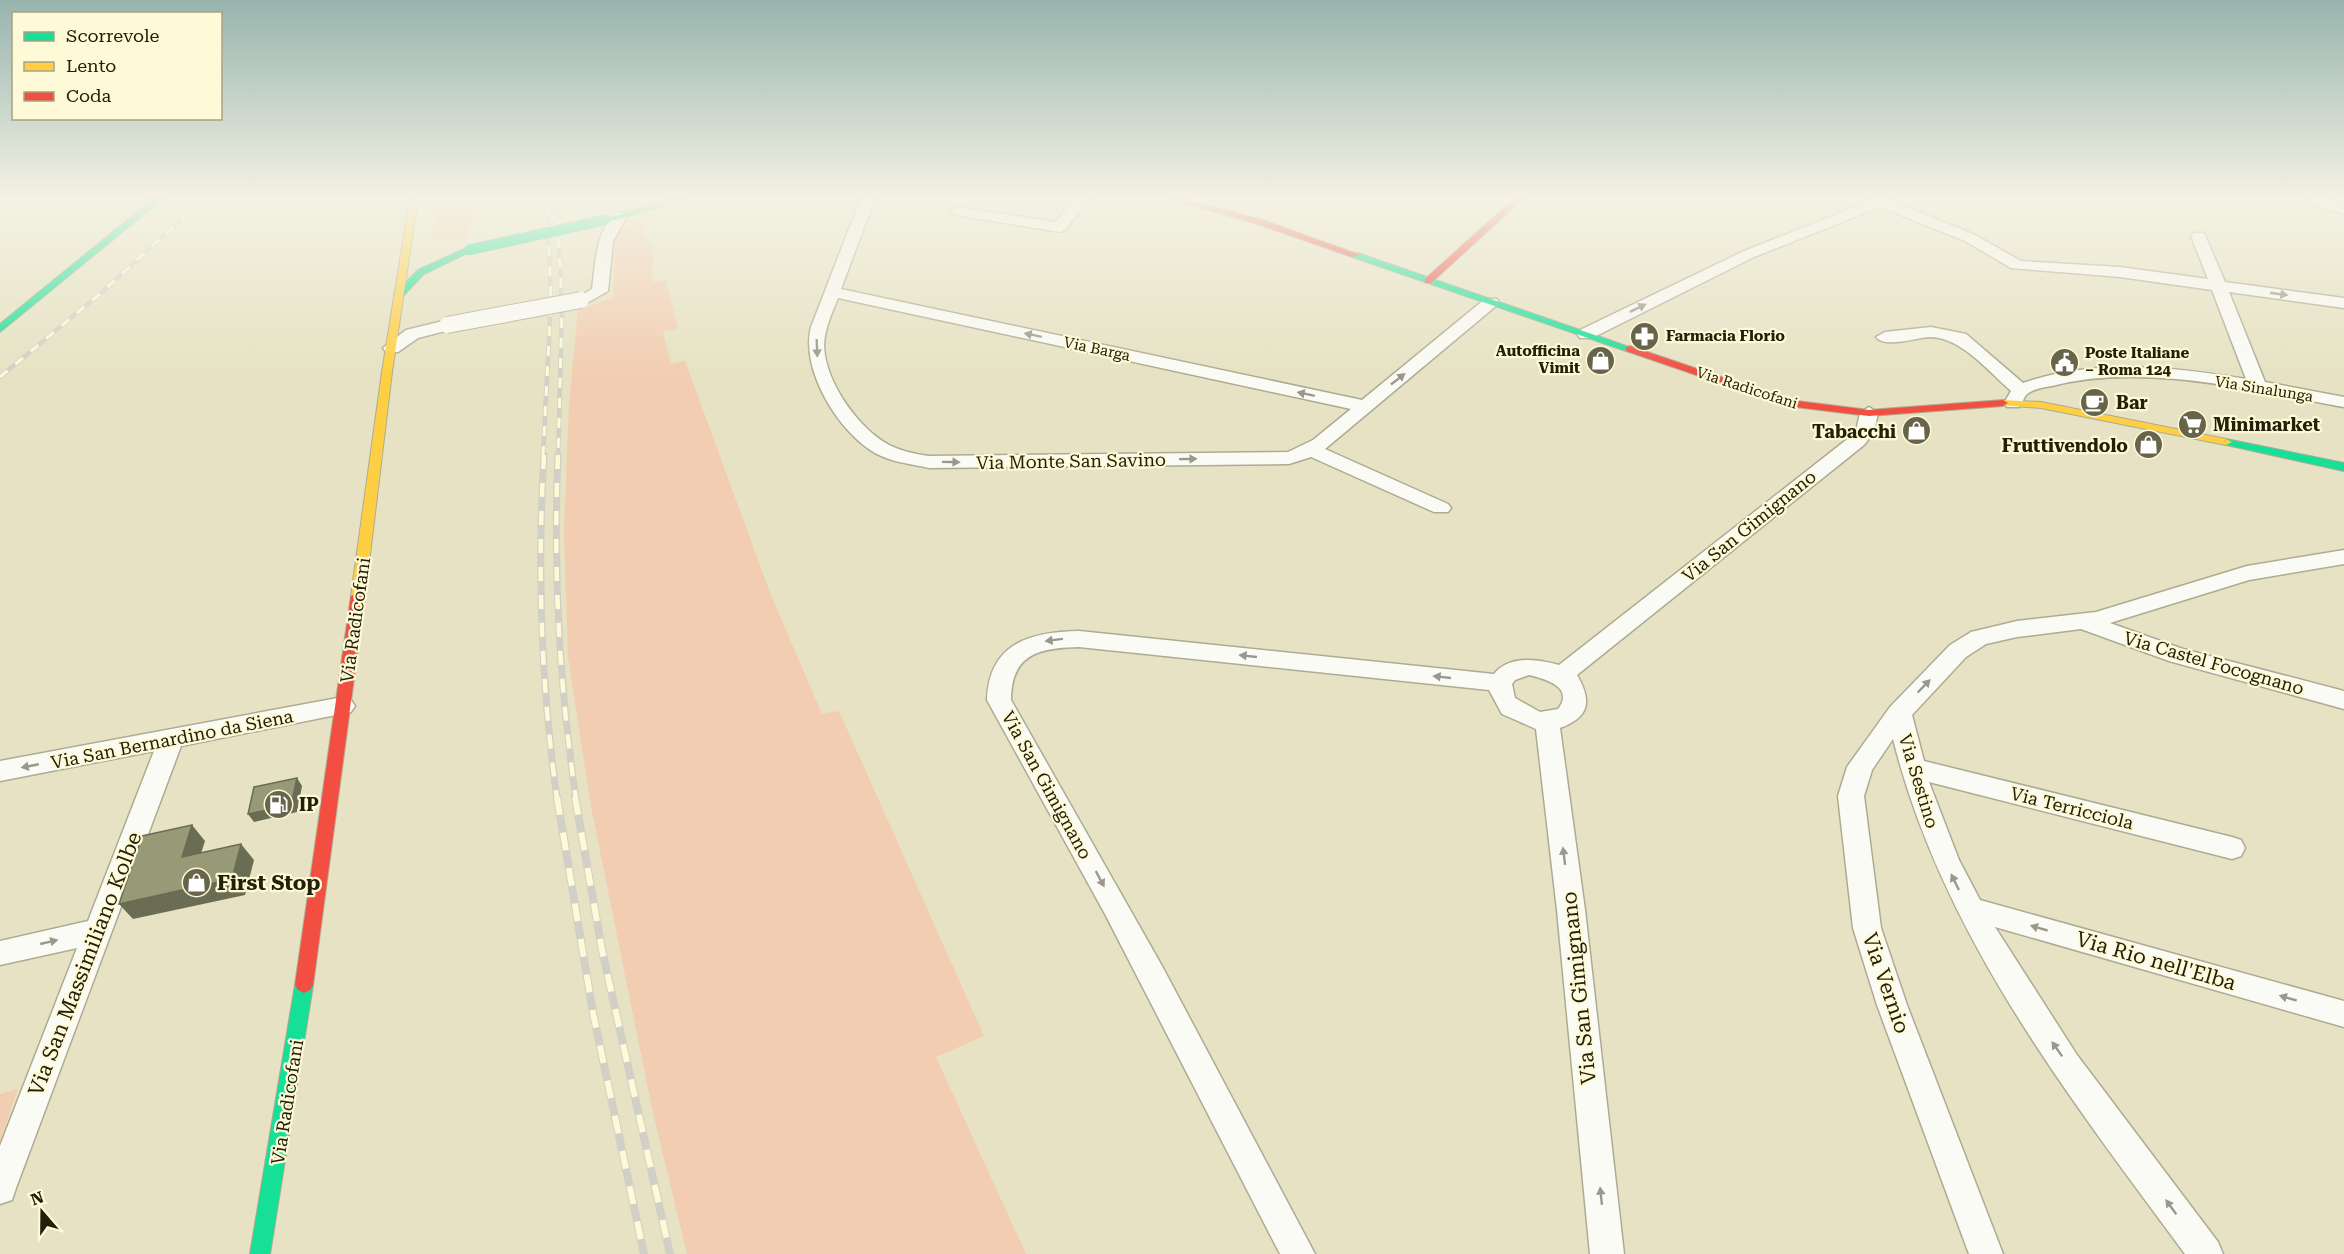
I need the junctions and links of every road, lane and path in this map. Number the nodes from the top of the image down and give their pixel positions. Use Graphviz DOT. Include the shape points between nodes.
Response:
graph roads {
  1 [pos="89,257"];
  2 [pos="402,257"];
  3 [pos="426,257"];
  4 [pos="435,257"];
  5 [pos="604,257"];
  6 [pos="846,257"];
  7 [pos="1358,257"];
  8 [pos="1455,257"];
  9 [pos="1744,257"];
  10 [pos="2002,257"];
  11 [pos="2207,257"];
  12 [pos="401,263"];
  13 [pos="1428,281"];
  14 [pos="2219,285"];
  15 [pos="832,292"];
  16 [pos="399,295"];
  17 [pos="1491,302"];
  18 [pos="2344,303"];
  19 [pos="0,329"];
  20 [pos="1586,334"];
  21 [pos="1886,337"];
  22 [pos="392,348"];
  23 [pos="2258,387"];
  24 [pos="2017,397"];
  25 [pos="2344,402"];
  26 [pos="1363,406"];
  27 [pos="1869,413"];
  28 [pos="1311,450"];
  29 [pos="2344,467"];
  30 [pos="1441,508"];
  31 [pos="2344,557"];
  32 [pos="2085,622"];
  33 [pos="1562,675"];
  34 [pos="1500,683"];
  35 [pos="2344,700"];
  36 [pos="343,706"];
  37 [pos="1899,713"];
  38 [pos="1548,722"];
  39 [pos="171,740"];
  40 [pos="1912,768"];
  41 [pos="0,771"];
  42 [pos="2232,848"];
  43 [pos="1968,908"];
  44 [pos="98,931"];
  45 [pos="0,953"];
  46 [pos="2344,1014"];
  47 [pos="1,1183"];
  48 [pos="260,1254"];
  49 [pos="1298,1254"];
  50 [pos="1607,1254"];
  51 [pos="1986,1254"];
  52 [pos="2206,1254"];
  1 -- 19 [label="street"];
  2 -- 12 [label="street, Via Radicofani"];
  3 -- 12 [label="street"];
  4 -- 16 [label="street"];
  5 -- 22 [label="street, bridge" via="600,291 581,300 447,325 412,334"];
  6 -- 15 [label="street, Via Monte San Savino"];
  7 -- 13 [label="street, Via Radicofani"];
  8 -- 13 [label="street"];
  20 -- 9 [label="street, one-way"];
  10 -- 14 [label="street" via="2017,265 2111,271"];
  11 -- 14 [label="street"];
  12 -- 16 [label="street, Via Radicofani"];
  13 -- 17 [label="street, Via Radicofani"];
  14 -- 18 [label="street, one-way"];
  14 -- 23 [label="street"];
  26 -- 15 [label="street, Via Barga, one-way"];
  15 -- 28 [label="street, Via Monte San Savino, one-way" via="815,347 822,375 857,429 891,453 950,463 1289,458"];
  16 -- 22 [label="street, Via Radicofani"];
  17 -- 20 [label="street, Via Radicofani"];
  26 -- 17 [label="street, Via Monte San Savino, one-way"];
  20 -- 27 [label="street, Via Radicofani" via="1774,399 1820,409"];
  21 -- 24 [label="street" via="1931,332 1960,338"];
  22 -- 36 [label="street, Via Radicofani"];
  23 -- 24 [label="street, Via Sinalunga" via="2165,375 2109,374 2057,378"];
  23 -- 25 [label="street, Via Sinalunga"];
  24 -- 27 [label="street, Via Radicofani"];
  24 -- 29 [label="street, Via Radicofani"];
  26 -- 28 [label="street, Via Monte San Savino"];
  27 -- 33 [label="street, Via San Gimignano" via="1865,432 1857,441"];
  28 -- 30 [label="street"];
  31 -- 32 [label="street, Via Sestino" via="2254,571"];
  32 -- 35 [label="street, Via Castel Focognano" via="2188,659"];
  37 -- 32 [label="street, Via Sestino, one-way" via="1971,642 2008,630"];
  33 -- 34 [label="street" via="1528,667 1507,674"];
  33 -- 38 [label="street" via="1573,687 1576,705 1561,719"];
  34 -- 38 [label="street" via="1503,700 1511,709"];
  34 -- 49 [label="street, Via San Gimignano, one-way" via="1079,639 1041,641 1023,649 1000,671 999,700 1172,1013"];
  36 -- 39 [label="street, Via San Bernardino da Siena"];
  36 -- 48 [label="street, Via Radicofani" via="287,1108"];
  37 -- 40 [label="street, Via Sestino"];
  37 -- 51 [label="street, Via Vernio" via="1860,767 1851,796 1862,900 1867,928 1893,1005"];
  50 -- 38 [label="street, Via San Gimignano, one-way"];
  39 -- 41 [label="street, Via San Bernardino da Siena, one-way"];
  39 -- 44 [label="street, Via San Massimiliano Kolbe"];
  40 -- 42 [label="street, Via Terricciola"];
  43 -- 40 [label="street, Via Sestino, one-way" via="1945,859"];
  46 -- 43 [label="street, Via Rio nell'Elba, one-way"];
  52 -- 43 [label="street, Via Sestino, one-way" via="2039,1022"];
  45 -- 44 [label="street, one-way"];
  44 -- 47 [label="street, Via San Massimiliano Kolbe"];
}
